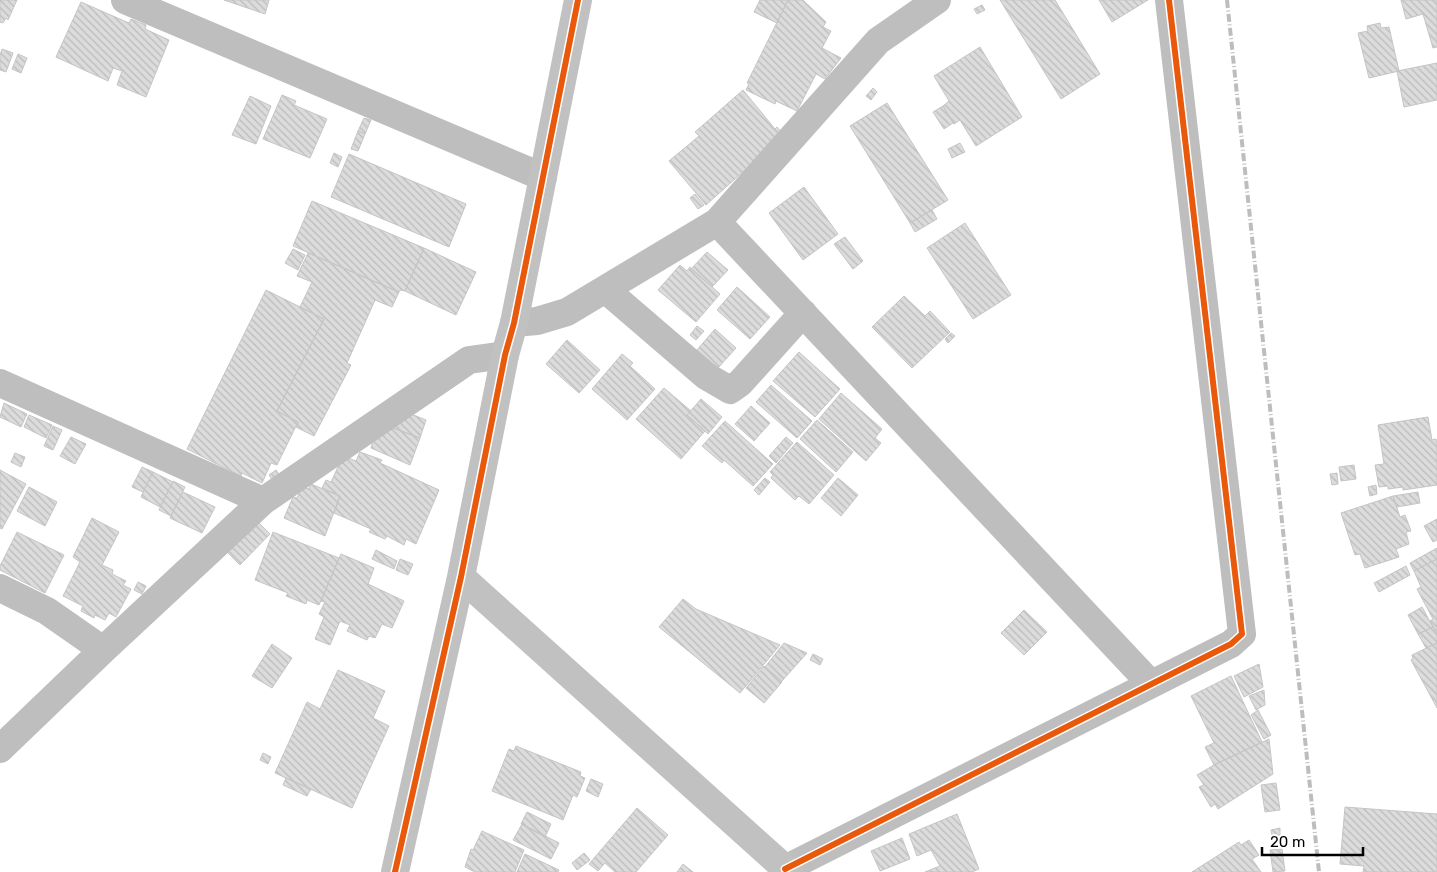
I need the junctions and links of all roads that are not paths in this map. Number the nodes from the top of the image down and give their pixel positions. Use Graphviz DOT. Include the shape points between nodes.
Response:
graph roads {
  1 [pos="125,0"];
  2 [pos="578,0"];
  3 [pos="937,0"];
  4 [pos="1169,0"];
  5 [pos="543,177"];
  6 [pos="716,222"];
  7 [pos="606,290"];
  8 [pos="803,313"];
  9 [pos="514,323"];
  10 [pos="505,355"];
  11 [pos="0,383"];
  12 [pos="263,501"];
  13 [pos="462,578"];
  14 [pos="0,588"];
  15 [pos="103,650"];
  16 [pos="1151,684"];
  17 [pos="0,749"];
  18 [pos="787,870"];
  19 [pos="395,872"];
  1 -- 5 [label="street"];
  2 -- 5 [label="street"];
  3 -- 6 [label="street" via="878,41"];
  4 -- 16 [label="street" via="1242,634 1231,644"];
  5 -- 9 [label="street"];
  6 -- 7 [label="street"];
  6 -- 8 [label="street"];
  7 -- 8 [label="street" via="706,376 730,390"];
  7 -- 9 [label="street" via="567,312 537,321"];
  8 -- 16 [label="street"];
  9 -- 10 [label="street"];
  10 -- 12 [label="street" via="469,360"];
  10 -- 13 [label="street"];
  11 -- 12 [label="street"];
  12 -- 15 [label="street"];
  13 -- 18 [label="street"];
  13 -- 19 [label="street"];
  14 -- 15 [label="street" via="48,611"];
  15 -- 17 [label="street"];
  16 -- 18 [label="street"];
}
